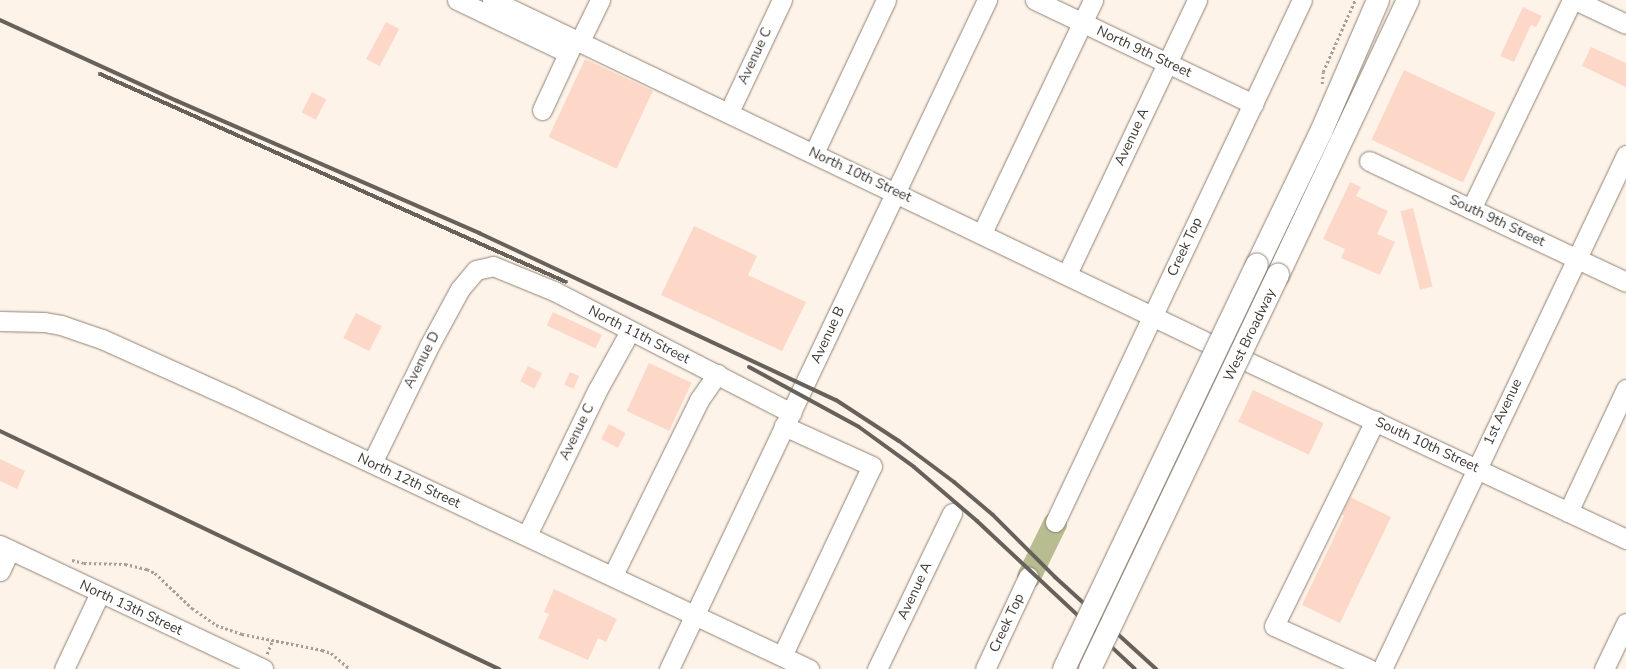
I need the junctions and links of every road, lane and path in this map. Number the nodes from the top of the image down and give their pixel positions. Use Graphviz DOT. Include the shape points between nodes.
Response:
graph roads {
  1 [pos="457,0"];
  2 [pos="493,0"];
  3 [pos="600,0"];
  4 [pos="782,0"];
  5 [pos="886,0"];
  6 [pos="987,0"];
  7 [pos="1035,0"];
  8 [pos="1094,0"];
  9 [pos="1197,0"];
  10 [pos="1302,0"];
  11 [pos="1378,0"];
  12 [pos="1408,0"];
  13 [pos="1418,0"];
  14 [pos="1574,0"];
  15 [pos="1082,23"];
  16 [pos="1626,24"];
  17 [pos="1394,32"];
  18 [pos="574,44"];
  19 [pos="1167,63"];
  20 [pos="1253,104"];
  21 [pos="542,110"];
  22 [pos="729,112"];
  23 [pos="814,153"];
  24 [pos="1626,155"];
  25 [pos="1368,161"];
  26 [pos="896,192"];
  27 [pos="1471,209"];
  28 [pos="982,233"];
  29 [pos="1576,258"];
  30 [pos="484,268"];
  31 [pos="1067,274"];
  32 [pos="1626,282"];
  33 [pos="1153,315"];
  34 [pos="0,321"];
  35 [pos="630,331"];
  36 [pos="1227,352"];
  37 [pos="717,374"];
  38 [pos="1626,389"];
  39 [pos="787,419"];
  40 [pos="1375,421"];
  41 [pos="372,463"];
  42 [pos="1476,469"];
  43 [pos="1568,512"];
  44 [pos="952,513"];
  45 [pos="1055,522"];
  46 [pos="527,535"];
  47 [pos="1626,539"];
  48 [pos="5,547"];
  49 [pos="67,559"];
  50 [pos="0,571"];
  51 [pos="613,575"];
  52 [pos="1028,577"];
  53 [pos="100,594"];
  54 [pos="695,614"];
  55 [pos="1626,623"];
  56 [pos="782,656"];
  57 [pos="64,669"];
  58 [pos="263,669"];
  59 [pos="350,669"];
  60 [pos="669,669"];
  61 [pos="809,669"];
  62 [pos="878,669"];
  63 [pos="985,669"];
  64 [pos="1064,669"];
  65 [pos="1090,669"];
  66 [pos="1369,669"];
  67 [pos="1382,669"];
  68 [pos="1604,669"];
  1 -- 18 [label="street"];
  2 -- 18 [label="street, North 10th Street"];
  3 -- 18 [label="street"];
  4 -- 22 [label="street, Avenue C"];
  5 -- 23 [label="street"];
  6 -- 26 [label="street, Avenue B"];
  7 -- 15 [label="street, North 9th Street"];
  8 -- 15 [label="street"];
  9 -- 19 [label="street, Avenue A"];
  10 -- 20 [label="street, Creek Top"];
  11 -- 64 [label="main road, West Broadway, bridge" via="1321,132"];
  12 -- 17 [label="main road, West Broadway"];
  13 -- 17 [label="main road"];
  14 -- 16 [label="street"];
  14 -- 27 [label="street"];
  15 -- 19 [label="street, North 9th Street"];
  15 -- 28 [label="street"];
  17 -- 65 [label="main road, West Broadway, bridge"];
  18 -- 21 [label="street"];
  18 -- 22 [label="street, North 10th Street"];
  19 -- 20 [label="street, North 9th Street"];
  19 -- 31 [label="street, Avenue A"];
  20 -- 33 [label="street, Creek Top"];
  22 -- 23 [label="street, North 10th Street"];
  23 -- 26 [label="street, North 10th Street"];
  24 -- 29 [label="street, 1st Avenue"];
  25 -- 27 [label="street, South 9th Street"];
  26 -- 28 [label="street, North 10th Street"];
  26 -- 39 [label="street, Avenue B"];
  27 -- 29 [label="street, South 9th Street"];
  28 -- 31 [label="street, North 10th Street"];
  29 -- 32 [label="street, South 9th Street"];
  29 -- 42 [label="street, 1st Avenue"];
  30 -- 35 [label="street, North 11th Street" via="493,266 510,271"];
  30 -- 41 [label="street, Avenue D" via="476,270 460,289"];
  31 -- 33 [label="street, North 10th Street"];
  33 -- 36 [label="street, North 10th Street"];
  33 -- 45 [label="street, Creek Top"];
  34 -- 41 [label="street, North 12th Street" via="61,325 102,339"];
  35 -- 37 [label="street, North 11th Street"];
  35 -- 46 [label="street, Avenue C"];
  36 -- 40 [label="street, South 10th Street"];
  37 -- 39 [label="street, North 11th Street"];
  37 -- 51 [label="street" via="699,400"];
  38 -- 43 [label="street"];
  39 -- 54 [label="street, Avenue B"];
  39 -- 56 [label="street, North 11th Street" via="872,466"];
  40 -- 42 [label="street, South 10th Street"];
  40 -- 66 [label="street" via="1274,626"];
  41 -- 46 [label="street, North 12th Street"];
  42 -- 43 [label="street, South 10th Street"];
  42 -- 67 [label="street, 1st Avenue"];
  43 -- 47 [label="street, South 10th Street"];
  44 -- 62 [label="street, Avenue A"];
  46 -- 51 [label="street, North 12th Street"];
  48 -- 50 [label="street"];
  48 -- 53 [label="street, North 13th Street"];
  49 -- 59 [label="path" via="147,569 216,624 242,634 331,653"];
  51 -- 54 [label="street, North 12th Street"];
  52 -- 63 [label="street, Creek Top"];
  53 -- 57 [label="street"];
  53 -- 58 [label="street, North 13th Street"];
  54 -- 56 [label="street, North 12th Street"];
  54 -- 60 [label="street, Avenue B"];
  55 -- 68 [label="street"];
  56 -- 61 [label="street, North 12th Street"];
}
